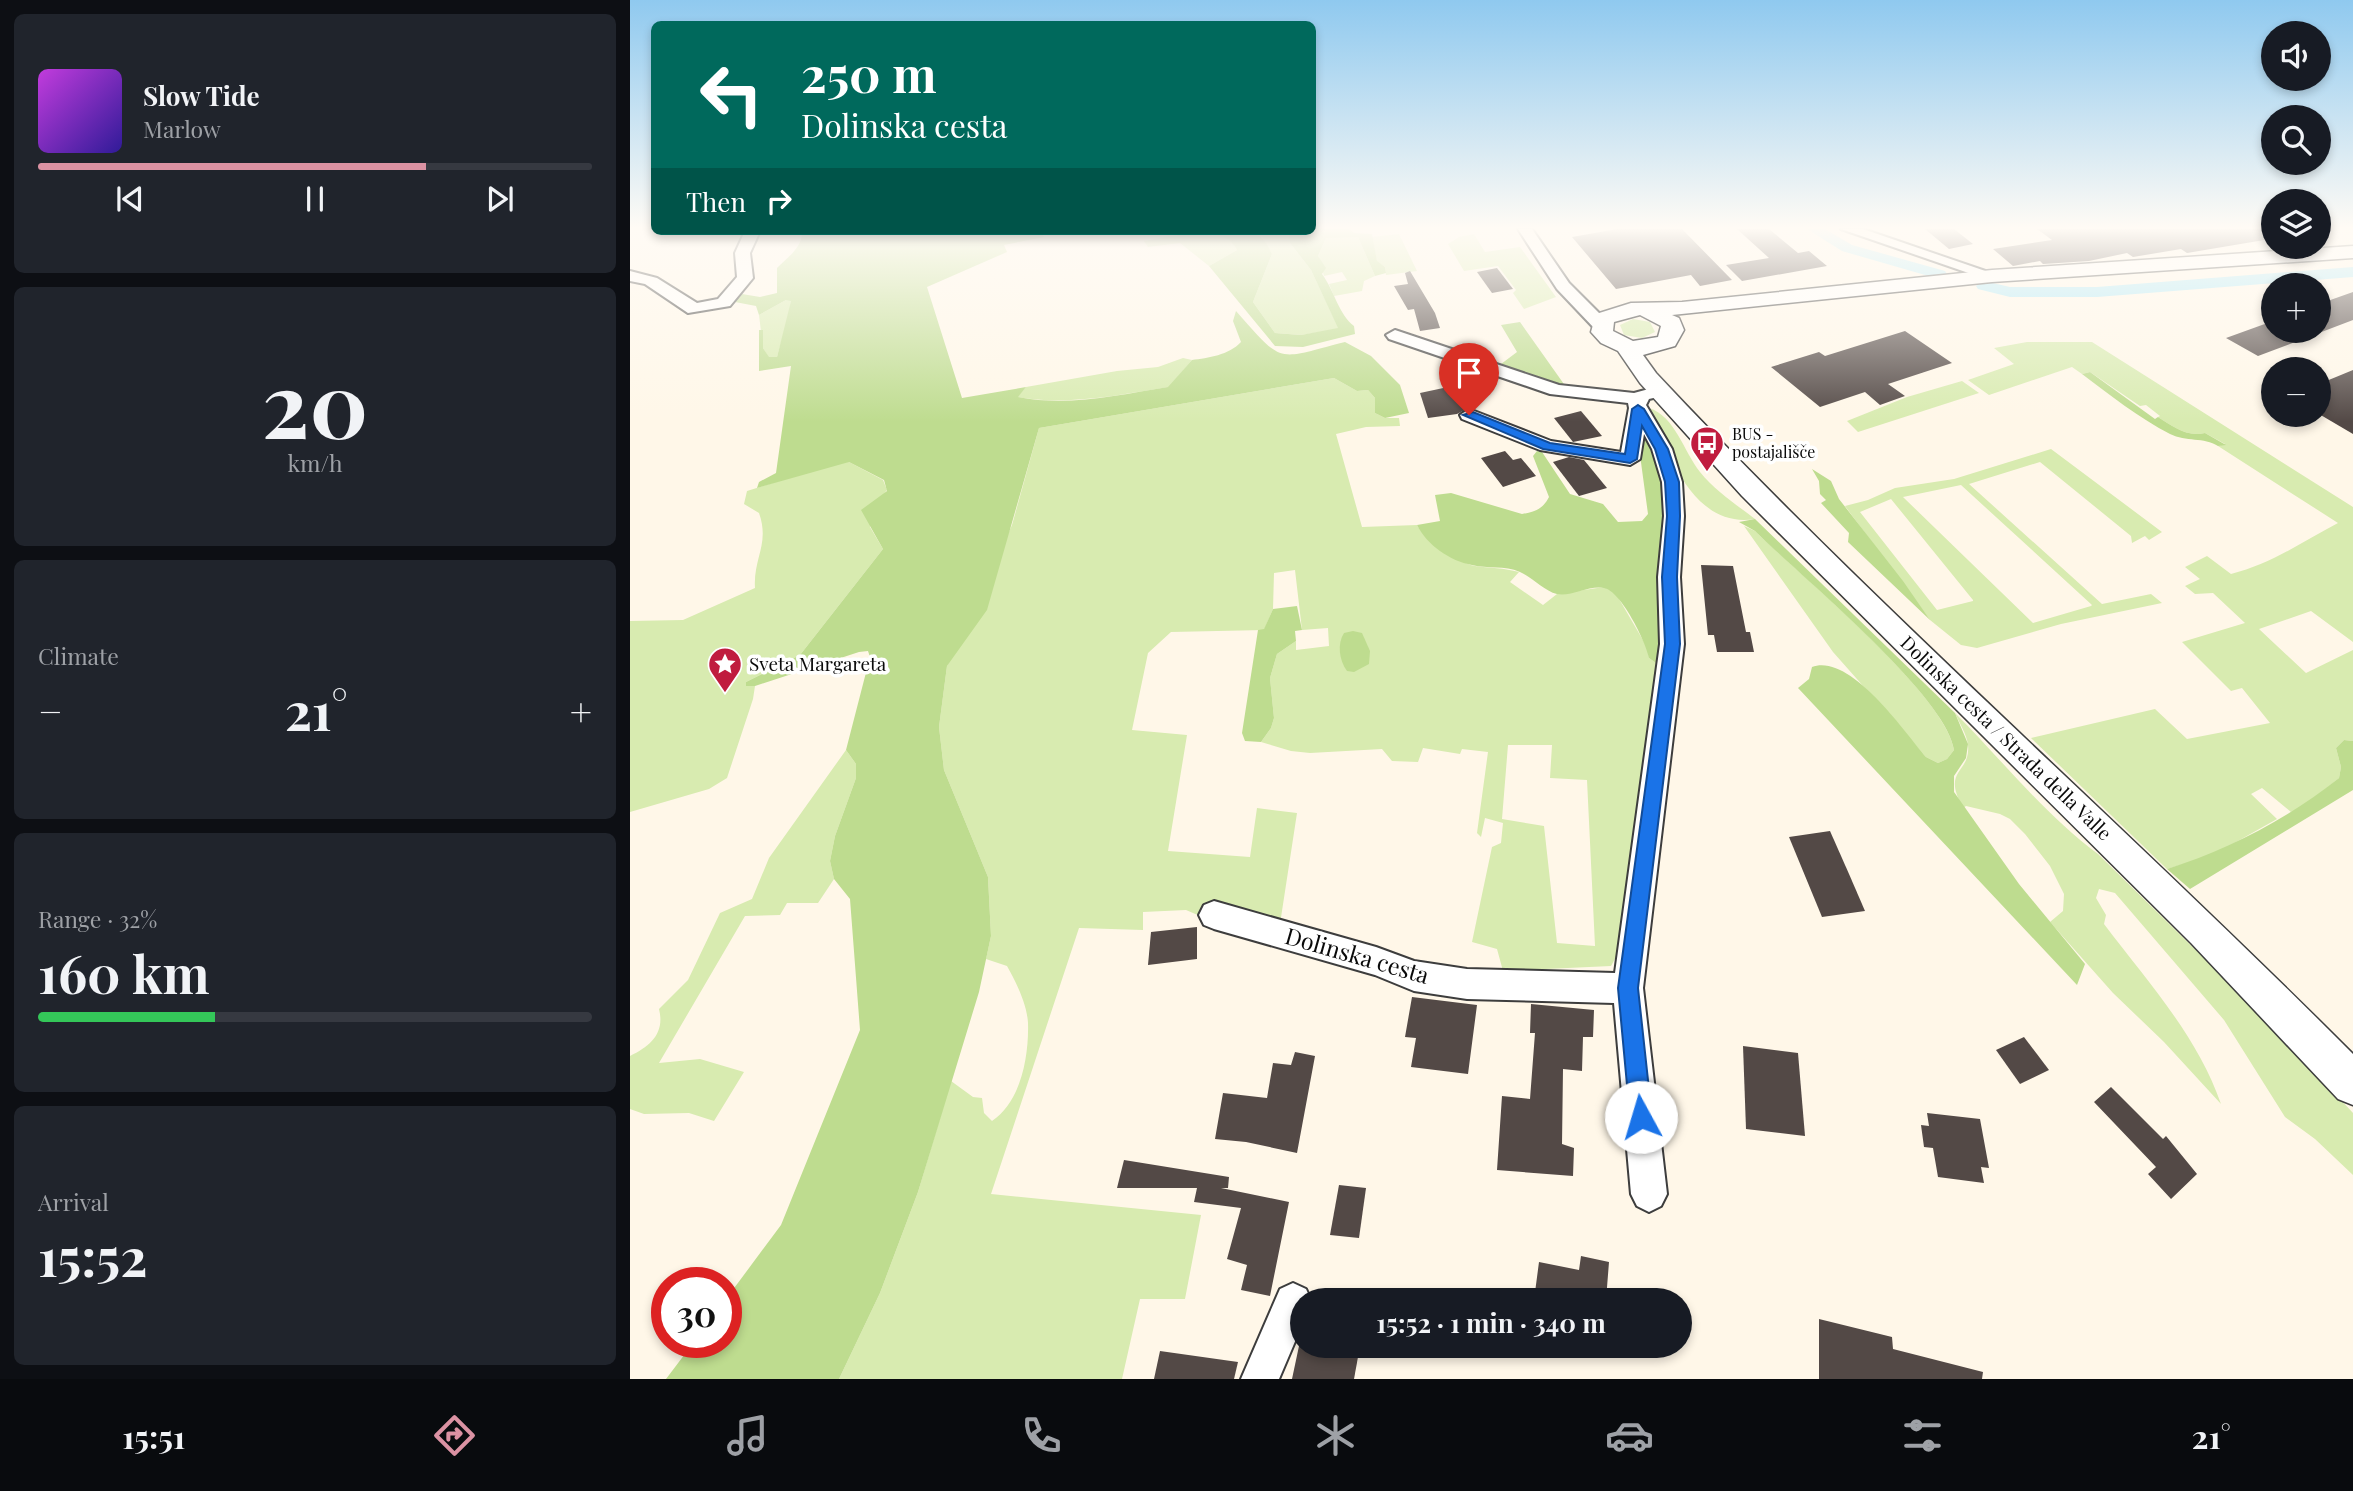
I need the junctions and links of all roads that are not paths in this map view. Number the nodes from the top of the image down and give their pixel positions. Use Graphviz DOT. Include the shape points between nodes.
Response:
graph roads {
  1 [pos="670,293"];
  2 [pos="732,293"];
  3 [pos="1571,293"];
  4 [pos="1820,293"];
  5 [pos="1584,305"];
  6 [pos="1694,306"];
  7 [pos="1646,310"];
  8 [pos="1621,311"];
  9 [pos="1671,323"];
  10 [pos="1601,325"];
  11 [pos="1395,335"];
  12 [pos="1659,345"];
  13 [pos="1626,346"];
  14 [pos="1645,400"];
  15 [pos="1469,415"];
  16 [pos="1214,915"];
  17 [pos="1628,988"];
  18 [pos="2353,1084"];
  19 [pos="1649,1194"];
  20 [pos="1290,1309"];
  21 [pos="1260,1379"];
  1 -- 2 [label="street" via="694,309 724,303"];
  3 -- 5 [label="street"];
  4 -- 6 [label="street"];
  5 -- 8 [label="street"];
  5 -- 10 [label="street"];
  6 -- 7 [label="street"];
  6 -- 9 [label="street"];
  7 -- 8 [label="street"];
  7 -- 9 [label="street"];
  8 -- 10 [label="street"];
  9 -- 12 [label="street" via="1672,336"];
  10 -- 13 [label="street, Dolinska cesta / Strada della Valle" via="1607,338"];
  11 -- 14 [label="street" via="1556,390"];
  12 -- 13 [label="street"];
  12 -- 14 [label="street" via="1657,370"];
  13 -- 14 [label="street, Dolinska cesta / Strada della Valle"];
  14 -- 15 [label="street" via="1630,459 1548,446"];
  14 -- 17 [label="street" via="1672,482 1672,644"];
  14 -- 18 [label="street, Dolinska cesta / Strada della Valle" via="1751,490 2204,930"];
  16 -- 17 [label="street, Dolinska cesta" via="1414,976 1467,984"];
  17 -- 19 [label="street"];
  20 -- 21 [label="street"];
}
